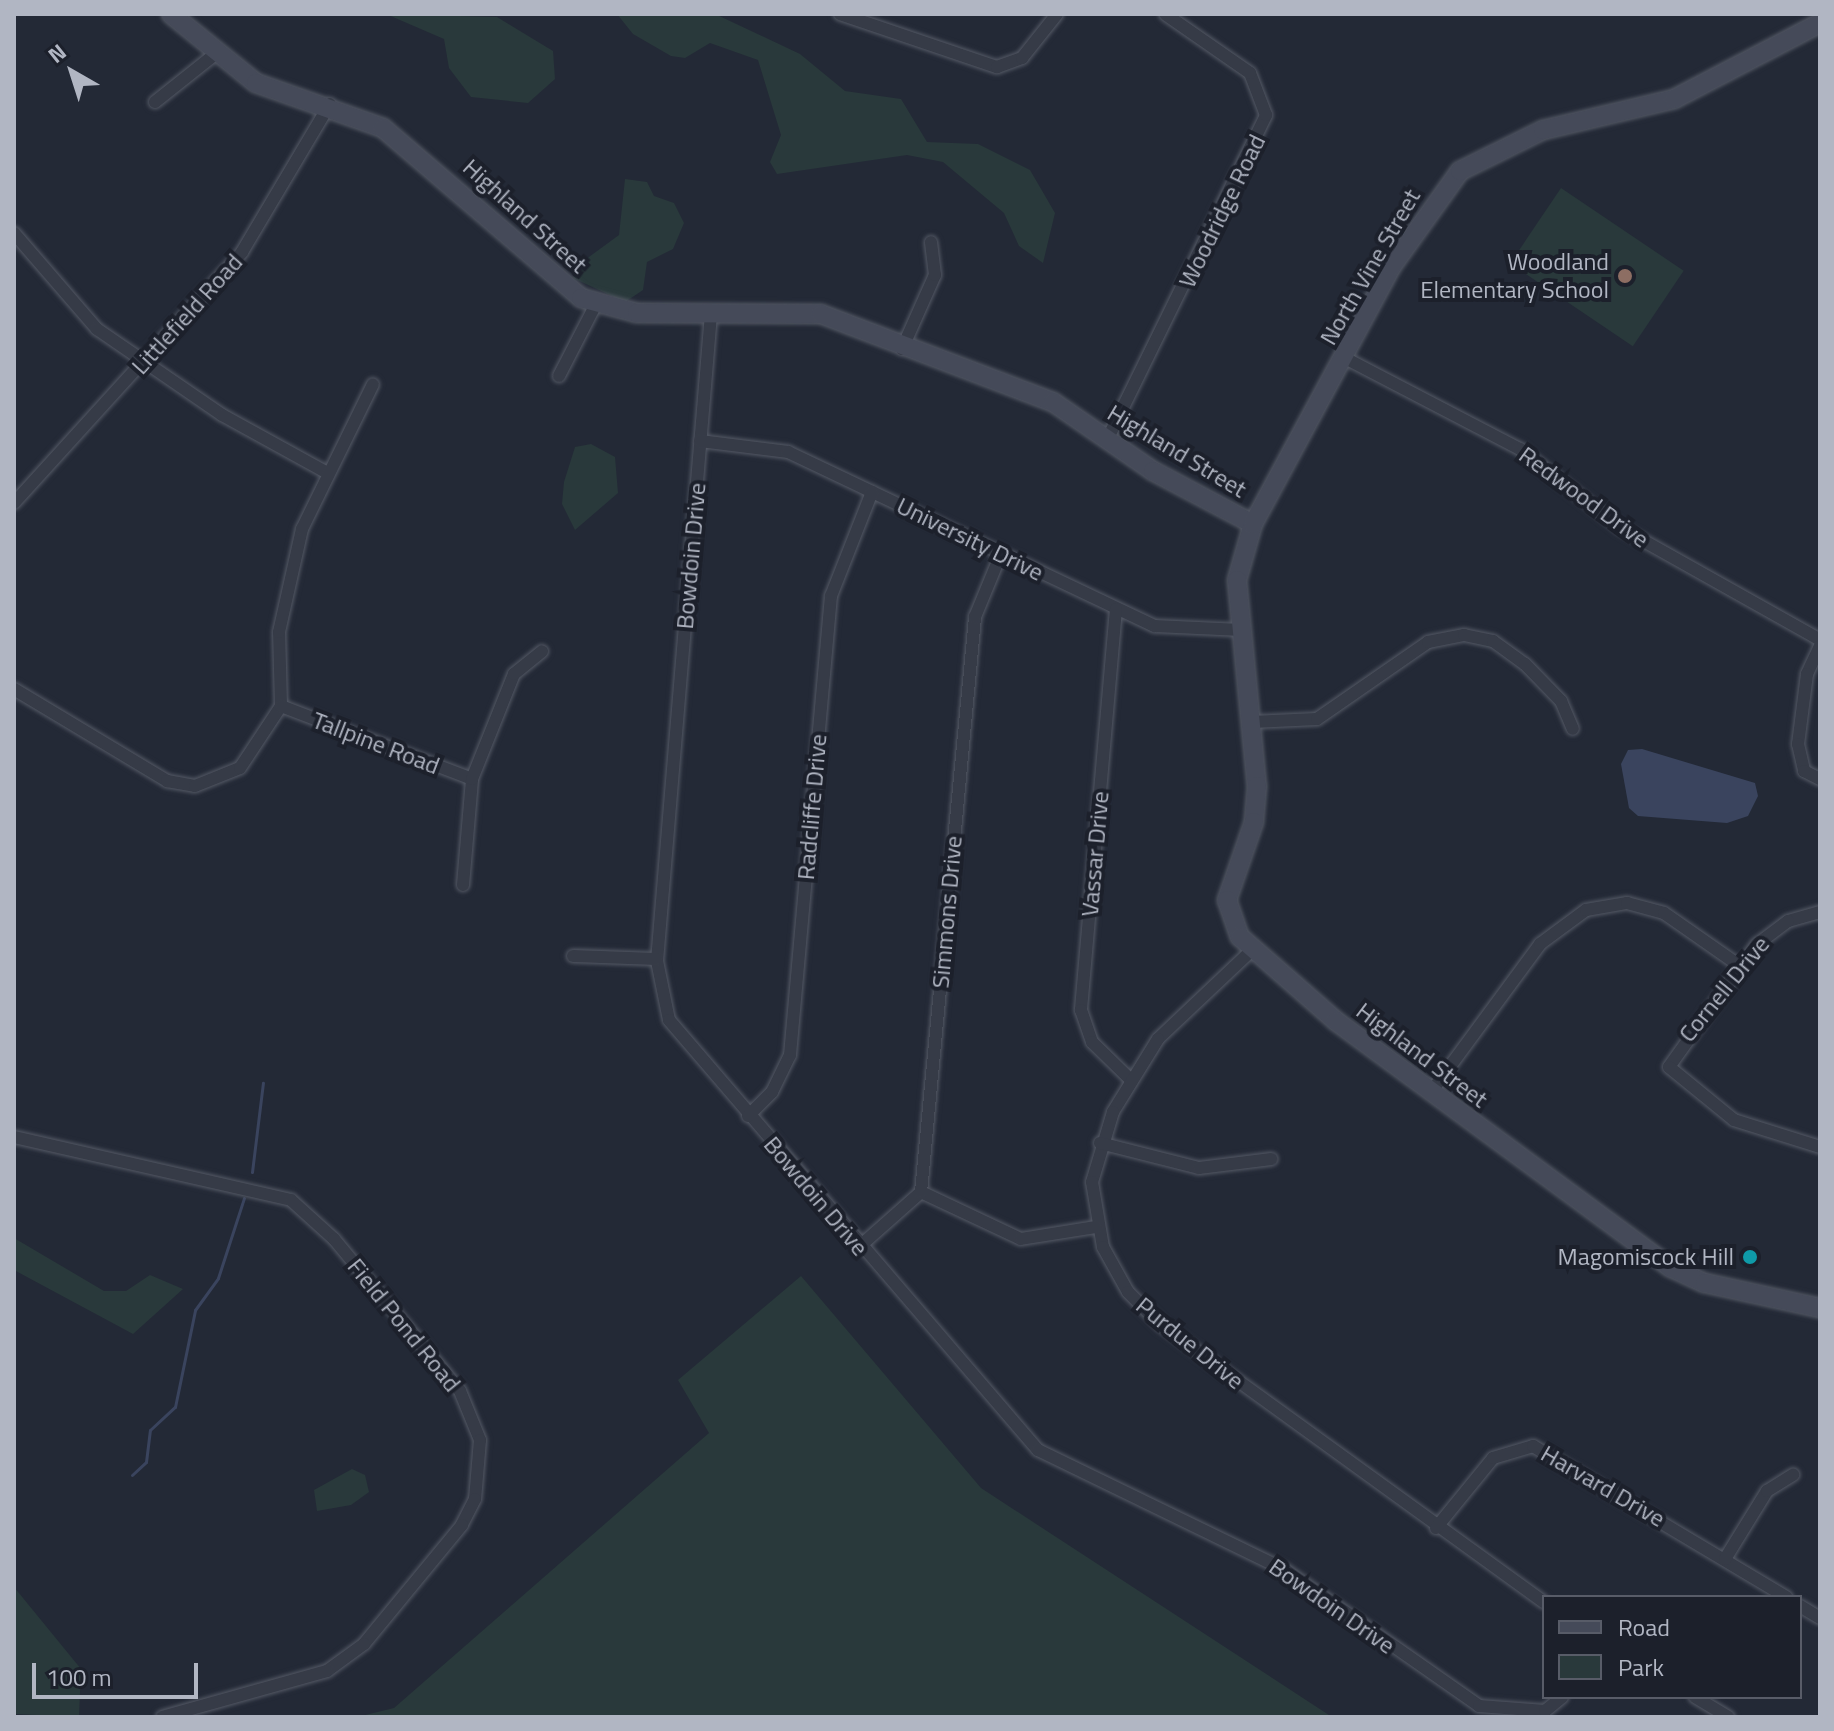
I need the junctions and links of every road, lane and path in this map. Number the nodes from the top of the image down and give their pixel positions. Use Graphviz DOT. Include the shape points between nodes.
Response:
graph roads {
  1 [pos="171,14"];
  2 [pos="840,14"];
  3 [pos="1057,14"];
  4 [pos="1165,14"];
  5 [pos="1820,23"];
  6 [pos="214,55"];
  7 [pos="155,102"];
  8 [pos="330,104"];
  9 [pos="14,233"];
  10 [pos="931,242"];
  11 [pos="596,304"];
  12 [pos="711,314"];
  13 [pos="902,349"];
  14 [pos="1345,358"];
  15 [pos="146,359"];
  16 [pos="559,376"];
  17 [pos="373,384"];
  18 [pos="1107,440"];
  19 [pos="700,441"];
  20 [pos="324,471"];
  21 [pos="872,492"];
  22 [pos="14,503"];
  23 [pos="1253,524"];
  24 [pos="1001,554"];
  25 [pos="1116,609"];
  26 [pos="1241,630"];
  27 [pos="1820,643"];
  28 [pos="542,651"];
  29 [pos="14,689"];
  30 [pos="281,706"];
  31 [pos="1252,722"];
  32 [pos="1573,729"];
  33 [pos="472,779"];
  34 [pos="1820,779"];
  35 [pos="463,885"];
  36 [pos="1820,912"];
  37 [pos="1252,950"];
  38 [pos="573,956"];
  39 [pos="657,959"];
  40 [pos="1740,966"];
  41 [pos="1131,1080"];
  42 [pos="1431,1092"];
  43 [pos="748,1116"];
  44 [pos="14,1137"];
  45 [pos="1100,1143"];
  46 [pos="1820,1147"];
  47 [pos="1271,1159"];
  48 [pos="921,1192"];
  49 [pos="1096,1227"];
  50 [pos="859,1247"];
  51 [pos="1820,1308"];
  52 [pos="1793,1475"];
  53 [pos="1436,1528"];
  54 [pos="1725,1559"];
  55 [pos="1783,1595"];
  56 [pos="1542,1601"];
  57 [pos="1802,1607"];
  58 [pos="1820,1618"];
  59 [pos="1560,1699"];
  60 [pos="1698,1699"];
  61 [pos="1545,1714"];
  62 [pos="162,1717"];
  63 [pos="1728,1717"];
  1 -- 6 [label="street, Highland Street"];
  2 -- 3 [label="street" via="997,67 1022,58"];
  4 -- 18 [label="street, Woodridge Road" via="1250,73 1266,115"];
  5 -- 14 [label="street, North Vine Street" via="1674,99 1543,130 1460,171 1422,217"];
  6 -- 7 [label="street"];
  6 -- 8 [label="street, Highland Street" via="264,87"];
  8 -- 11 [label="street, Highland Street" via="398,138 567,289"];
  8 -- 15 [label="street, Littlefield Road" via="260,229"];
  9 -- 15 [label="street" via="97,329"];
  10 -- 13 [label="street" via="935,275"];
  11 -- 12 [label="street, Highland Street" via="637,313"];
  11 -- 16 [label="street"];
  12 -- 13 [label="street, Highland Street" via="821,314"];
  12 -- 19 [label="street, Bowdoin Drive"];
  13 -- 18 [label="street, Highland Street" via="1053,402"];
  14 -- 23 [label="street, North Vine Street"];
  14 -- 27 [label="street, Redwood Drive" via="1520,449 1619,527"];
  15 -- 20 [label="street" via="222,415"];
  15 -- 22 [label="street, Littlefield Road"];
  17 -- 20 [label="street"];
  18 -- 23 [label="street, Highland Street"];
  19 -- 21 [label="street, University Drive" via="780,449"];
  19 -- 39 [label="street, Bowdoin Drive"];
  20 -- 30 [label="street" via="282,616"];
  21 -- 24 [label="street, University Drive"];
  21 -- 43 [label="street, Radcliffe Drive" via="831,596 790,1055 776,1085"];
  23 -- 26 [label="street, Highland Street" via="1238,567"];
  24 -- 25 [label="street, University Drive"];
  24 -- 48 [label="street, Simmons Drive" via="975,617"];
  25 -- 26 [label="street, University Drive" via="1163,629"];
  25 -- 41 [label="street, Vassar Drive" via="1081,1010 1096,1048"];
  26 -- 31 [label="street, Highland Street"];
  27 -- 34 [label="street" via="1800,713 1804,772"];
  28 -- 33 [label="street" via="514,674"];
  29 -- 30 [label="street" via="134,764 195,786 240,768"];
  30 -- 33 [label="street, Tallpine Road"];
  31 -- 32 [label="street" via="1317,719 1428,642 1464,635 1493,641 1525,664 1561,701"];
  31 -- 37 [label="street, Highland Street" via="1255,816 1227,904"];
  33 -- 35 [label="street"];
  36 -- 40 [label="street, Cornell Drive" via="1778,926"];
  37 -- 41 [label="street, Purdue Drive" via="1171,1024"];
  37 -- 42 [label="street, Highland Street"];
  38 -- 39 [label="street"];
  39 -- 43 [label="street, Bowdoin Drive" via="668,1019"];
  40 -- 42 [label="street" via="1664,913 1627,903 1586,910 1540,944"];
  40 -- 46 [label="street, Cornell Drive" via="1675,1051 1671,1072 1745,1126"];
  41 -- 45 [label="street, Purdue Drive"];
  42 -- 51 [label="street, Highland Street" via="1675,1270"];
  43 -- 50 [label="street, Bowdoin Drive"];
  44 -- 62 [label="street, Field Pond Road" via="291,1200 334,1239 460,1391 480,1440 475,1499 462,1525 364,1644 327,1671"];
  45 -- 47 [label="street" via="1199,1168"];
  45 -- 49 [label="street, Purdue Drive" via="1092,1182"];
  48 -- 49 [label="street" via="1021,1239"];
  48 -- 50 [label="street"];
  49 -- 53 [label="street, Purdue Drive" via="1113,1268 1144,1310"];
  50 -- 61 [label="street, Bowdoin Drive" via="1045,1455 1293,1574 1464,1699 1497,1712"];
  52 -- 54 [label="street" via="1767,1491"];
  53 -- 54 [label="street, Harvard Drive" via="1493,1458 1533,1446"];
  53 -- 56 [label="street, Purdue Drive"];
  54 -- 55 [label="street, Harvard Drive"];
  57 -- 58 [label="street"];
  59 -- 61 [label="street, Bowdoin Drive"];
  60 -- 63 [label="street"];
}
